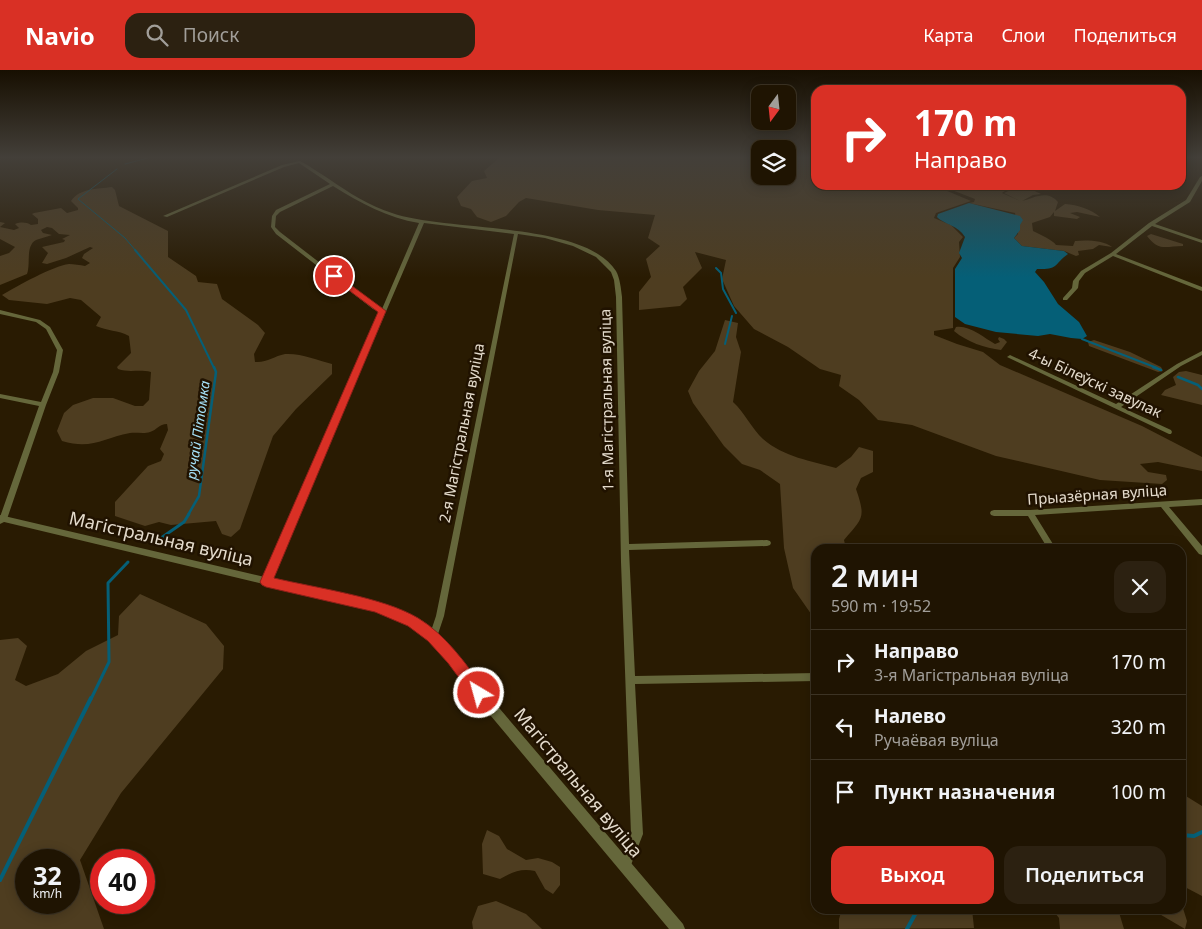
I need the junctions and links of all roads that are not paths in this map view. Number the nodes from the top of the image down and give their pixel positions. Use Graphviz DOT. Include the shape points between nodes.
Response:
graph roads {
  1 [pos="207,198"];
  2 [pos="305,198"];
  3 [pos="360,198"];
  4 [pos="1190,198"];
  5 [pos="165,216"];
  6 [pos="422,222"];
  7 [pos="1151,224"];
  8 [pos="516,234"];
  9 [pos="1202,242"];
  10 [pos="1113,254"];
  11 [pos="1202,289"];
  12 [pos="1065,299"];
  13 [pos="382,311"];
  14 [pos="0,312"];
  15 [pos="1202,353"];
  16 [pos="1010,357"];
  17 [pos="0,396"];
  18 [pos="43,405"];
  19 [pos="1116,407"];
  20 [pos="1169,432"];
  21 [pos="1202,502"];
  22 [pos="1162,504"];
  23 [pos="994,513"];
  24 [pos="1030,513"];
  25 [pos="1,519"];
  26 [pos="767,543"];
  27 [pos="1049,544"];
  28 [pos="625,546"];
  29 [pos="1202,552"];
  30 [pos="266,582"];
  31 [pos="432,637"];
  32 [pos="811,678"];
  33 [pos="631,680"];
  34 [pos="625,866"];
  35 [pos="678,929"];
  1 -- 5 [label="street, 1-я Магістральная вуліца"];
  2 -- 13 [label="street" via="278,211 273,227"];
  3 -- 6 [label="street, 1-я Магістральная вуліца" via="392,215"];
  4 -- 7 [label="street"];
  6 -- 8 [label="street, 1-я Магістральная вуліца"];
  6 -- 13 [label="street"];
  7 -- 9 [label="street"];
  7 -- 10 [label="street"];
  8 -- 28 [label="street, 1-я Магістральная вуліца" via="572,243 600,258 615,276 619,297"];
  8 -- 31 [label="street, 2-я Магістральная вуліца" via="440,616"];
  10 -- 11 [label="street"];
  10 -- 12 [label="street" via="1083,272"];
  13 -- 30 [label="street"];
  14 -- 18 [label="street" via="38,321 48,328 58,344 56,372"];
  15 -- 19 [label="street"];
  16 -- 19 [label="street, 4-ы Білеўскі завулак"];
  17 -- 18 [label="street"];
  18 -- 25 [label="street"];
  19 -- 20 [label="street, 4-ы Білеўскі завулак"];
  21 -- 22 [label="street, Прыазёрная вуліца"];
  22 -- 24 [label="street, Прыазёрная вуліца"];
  22 -- 29 [label="street"];
  23 -- 24 [label="street, Прыазёрная вуліца"];
  24 -- 27 [label="street"];
  25 -- 30 [label="street, Магістральная вуліца"];
  26 -- 28 [label="street"];
  28 -- 33 [label="street, 1-я Магістральная вуліца"];
  30 -- 31 [label="street, Магістральная вуліца" via="376,607 413,622"];
  31 -- 34 [label="street, Магістральная вуліца" via="453,658"];
  32 -- 33 [label="street"];
  33 -- 34 [label="street, 1-я Магістральная вуліца" via="637,834"];
  34 -- 35 [label="street, Магістральная вуліца"];
}
